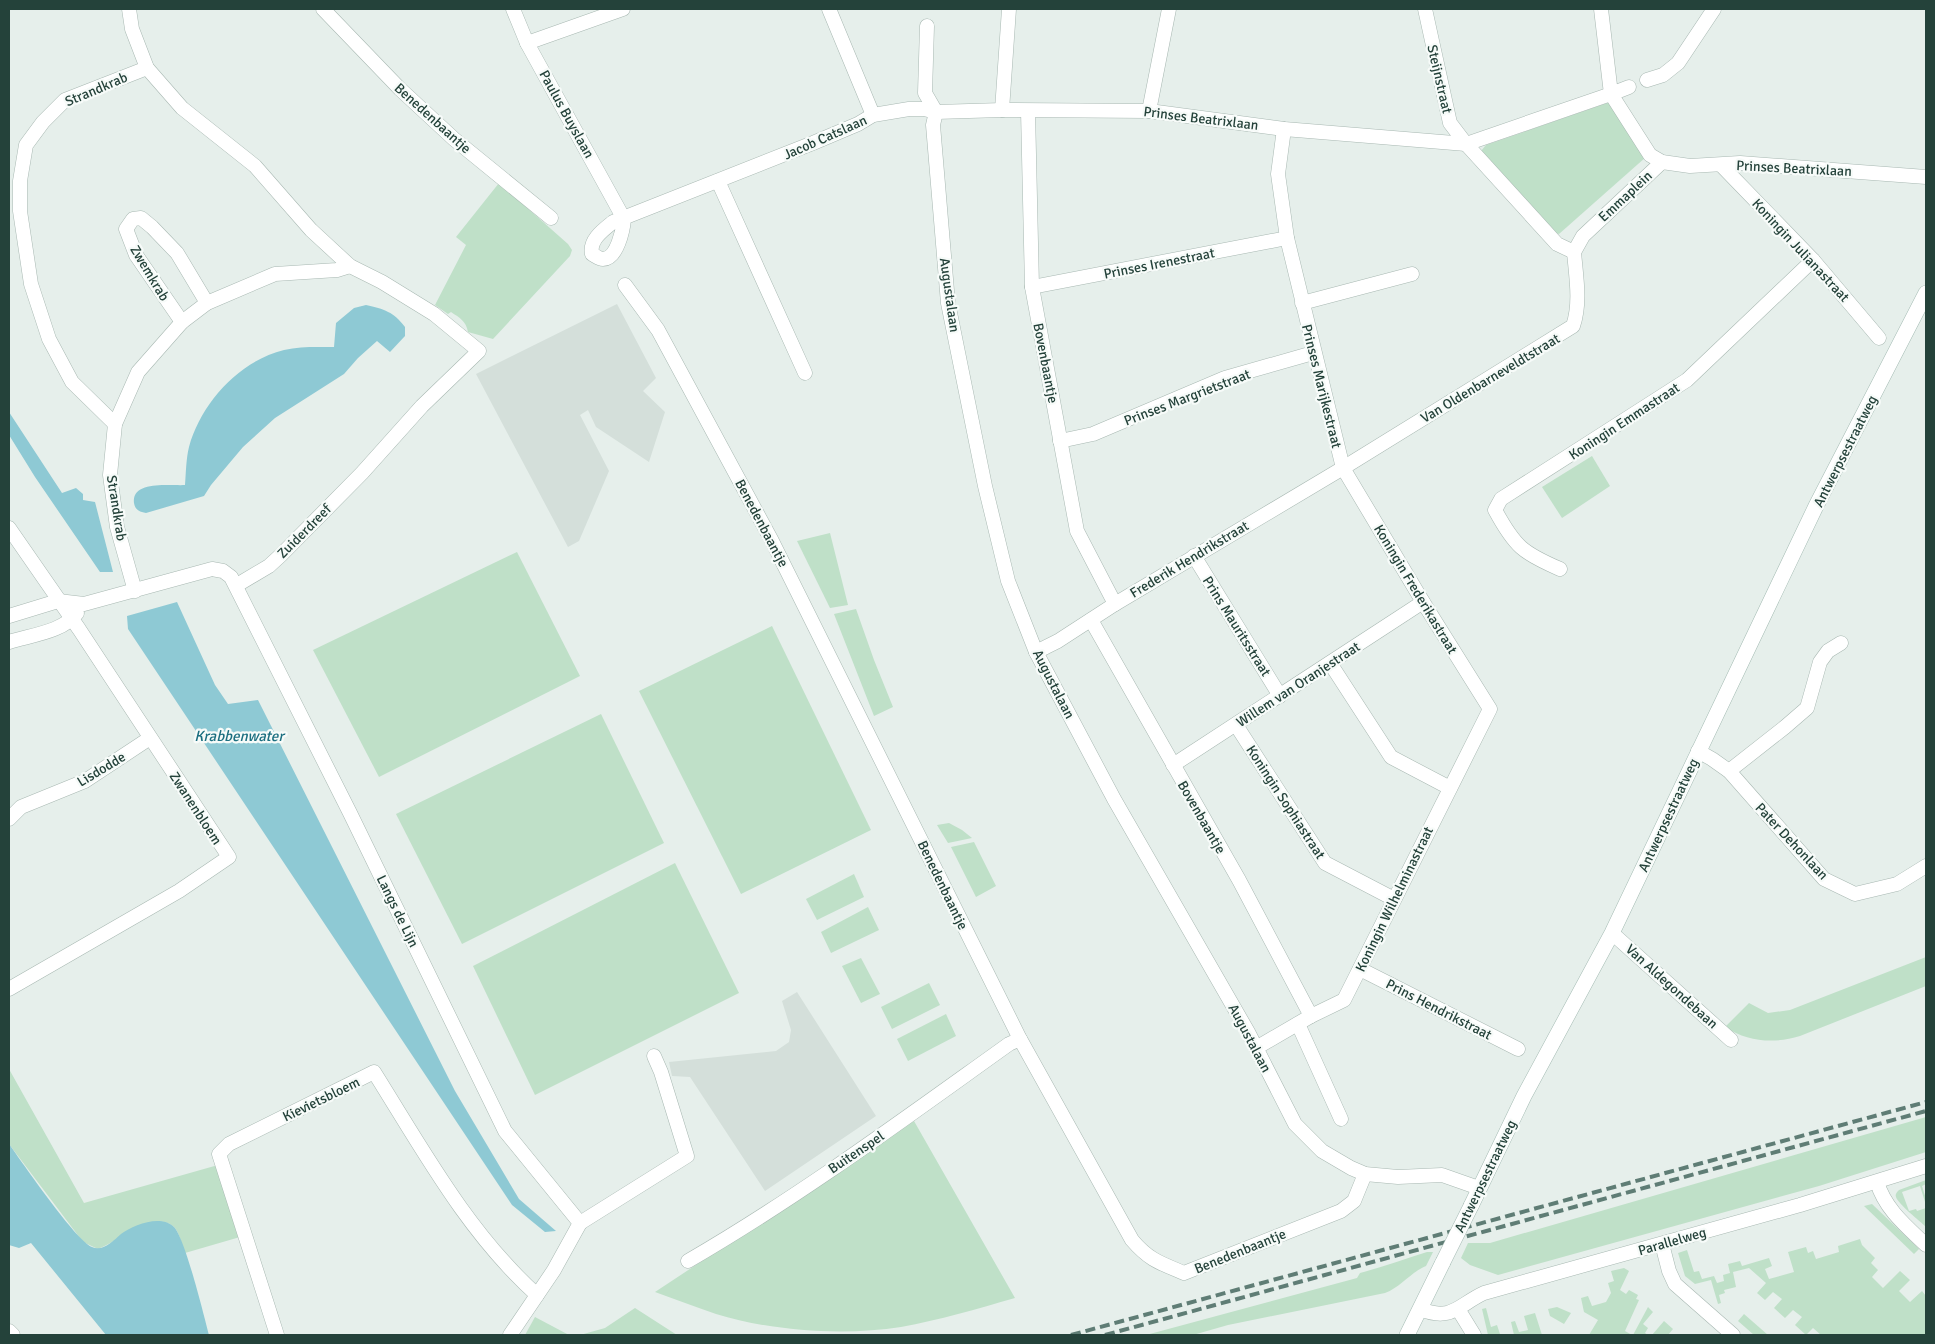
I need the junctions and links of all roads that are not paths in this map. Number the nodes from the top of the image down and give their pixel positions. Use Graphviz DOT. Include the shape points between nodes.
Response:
graph roads {
  1 [pos="129,9"];
  2 [pos="323,9"];
  3 [pos="513,9"];
  4 [pos="623,9"];
  5 [pos="828,9"];
  6 [pos="1009,9"];
  7 [pos="1169,9"];
  8 [pos="1425,9"];
  9 [pos="1601,9"];
  10 [pos="1714,9"];
  11 [pos="927,26"];
  12 [pos="527,43"];
  13 [pos="147,68"];
  14 [pos="1647,80"];
  15 [pos="1629,86"];
  16 [pos="1611,94"];
  17 [pos="1002,110"];
  18 [pos="1149,110"];
  19 [pos="1028,111"];
  20 [pos="936,112"];
  21 [pos="874,115"];
  22 [pos="1284,129"];
  23 [pos="1466,144"];
  24 [pos="1662,162"];
  25 [pos="1721,165"];
  26 [pos="1926,177"];
  27 [pos="718,181"];
  28 [pos="551,218"];
  29 [pos="624,219"];
  30 [pos="1287,238"];
  31 [pos="1574,252"];
  32 [pos="1813,260"];
  33 [pos="350,266"];
  34 [pos="1412,274"];
  35 [pos="625,285"];
  36 [pos="1032,287"];
  37 [pos="1926,293"];
  38 [pos="207,303"];
  39 [pos="1302,303"];
  40 [pos="182,322"];
  41 [pos="1879,338"];
  42 [pos="1314,353"];
  43 [pos="805,373"];
  44 [pos="115,424"];
  45 [pos="1060,441"];
  46 [pos="1343,468"];
  47 [pos="9,528"];
  48 [pos="1194,556"];
  49 [pos="1560,569"];
  50 [pos="236,585"];
  51 [pos="134,591"];
  52 [pos="58,601"];
  53 [pos="1423,602"];
  54 [pos="84,604"];
  55 [pos="1115,604"];
  56 [pos="9,616"];
  57 [pos="72,620"];
  58 [pos="1091,620"];
  59 [pos="9,642"];
  60 [pos="1841,643"];
  61 [pos="1036,652"];
  62 [pos="1330,663"];
  63 [pos="1280,696"];
  64 [pos="1490,709"];
  65 [pos="1236,725"];
  66 [pos="150,738"];
  67 [pos="1698,751"];
  68 [pos="1173,765"];
  69 [pos="1729,771"];
  70 [pos="1450,788"];
  71 [pos="15,806"];
  72 [pos="9,819"];
  73 [pos="1926,866"];
  74 [pos="1394,899"];
  75 [pos="1612,933"];
  76 [pos="1360,969"];
  77 [pos="9,989"];
  78 [pos="1311,1016"];
  79 [pos="1298,1024"];
  80 [pos="1020,1039"];
  81 [pos="1731,1040"];
  82 [pos="1256,1048"];
  83 [pos="1518,1049"];
  84 [pos="654,1056"];
  85 [pos="1340,1119"];
  86 [pos="1926,1166"];
  87 [pos="1364,1174"];
  88 [pos="1877,1182"];
  89 [pos="1479,1188"];
  90 [pos="580,1223"];
  91 [pos="1662,1244"];
  92 [pos="1926,1245"];
  93 [pos="688,1261"];
  94 [pos="537,1295"];
  95 [pos="1420,1309"];
  96 [pos="1458,1309"];
  97 [pos="9,1330"];
  98 [pos="12,1335"];
  99 [pos="277,1335"];
  100 [pos="510,1335"];
  101 [pos="1407,1335"];
  102 [pos="1474,1335"];
  103 [pos="1733,1335"];
  1 -- 13 [label="street" via="132,29"];
  2 -- 28 [label="street, Benedenbaantje" via="454,139"];
  3 -- 12 [label="street, Paulus Buyslaan"];
  4 -- 12 [label="street"];
  5 -- 21 [label="street"];
  6 -- 17 [label="street"];
  7 -- 18 [label="street"];
  8 -- 23 [label="street, Steijnstraat" via="1450,123"];
  9 -- 16 [label="street"];
  10 -- 14 [label="street" via="1678,63 1663,75"];
  11 -- 20 [label="street" via="925,93"];
  12 -- 29 [label="street, Paulus Buyslaan"];
  13 -- 33 [label="street" via="182,108 255,166 310,230"];
  13 -- 44 [label="street, Strandkrab" via="64,100 26,145 20,181 20,211 31,284 50,339 72,382"];
  15 -- 16 [label="street"];
  16 -- 23 [label="street"];
  16 -- 24 [label="street, Emmaplein" via="1650,155"];
  17 -- 19 [label="street, Prinses Beatrixlaan"];
  17 -- 20 [label="street, Prinses Beatrixlaan"];
  18 -- 19 [label="street, Prinses Beatrixlaan"];
  18 -- 22 [label="street, Prinses Beatrixlaan"];
  19 -- 36 [label="street, Bovenbaantje"];
  20 -- 21 [label="street, Jacob Catslaan" via="924,109"];
  20 -- 61 [label="street, Augustalaan" via="933,125 948,303 1008,581"];
  21 -- 27 [label="street, Jacob Catslaan"];
  22 -- 23 [label="street, Prinses Beatrixlaan"];
  22 -- 30 [label="street, Prinses Marijkestraat" via="1278,174"];
  23 -- 31 [label="street" via="1557,244"];
  24 -- 25 [label="street, Prinses Beatrixlaan" via="1690,166"];
  24 -- 31 [label="street, Emmaplein" via="1583,236"];
  25 -- 26 [label="street, Prinses Beatrixlaan" via="1740,163"];
  25 -- 32 [label="street, Koningin Julianastraat"];
  27 -- 29 [label="street, Jacob Catslaan"];
  27 -- 43 [label="street"];
  30 -- 36 [label="street, Prinses Irenestraat"];
  30 -- 39 [label="street, Prinses Marijkestraat"];
  31 -- 46 [label="street, Van Oldenbarneveldtstraat" via="1577,315 1573,326"];
  32 -- 41 [label="street, Koningin Julianastraat"];
  32 -- 49 [label="street, Koningin Emmastraat" via="1687,380 1501,499 1495,510 1519,546"];
  33 -- 38 [label="street, Strandkrab" via="337,270 275,274"];
  33 -- 50 [label="street, Zuiderdreef" via="434,314 479,351 269,566"];
  34 -- 39 [label="street"];
  35 -- 80 [label="street, Benedenbaantje" via="658,330 772,540"];
  36 -- 45 [label="street, Bovenbaantje"];
  37 -- 67 [label="street, Antwerpsestraatweg" via="1816,506"];
  38 -- 40 [label="street, Strandkrab"];
  38 -- 40 [label="street, Zwemkrab" via="177,253 141,218 133,219 126,229 136,255"];
  39 -- 42 [label="street, Prinses Marijkestraat"];
  40 -- 44 [label="street, Strandkrab" via="138,372"];
  42 -- 45 [label="street, Prinses Margrietstraat" via="1225,378 1093,434"];
  42 -- 46 [label="street, Prinses Marijkestraat"];
  44 -- 51 [label="street, Strandkrab" via="110,475 117,527"];
  45 -- 55 [label="street, Bovenbaantje" via="1077,531"];
  46 -- 48 [label="street, Frederik Hendrikstraat"];
  46 -- 53 [label="street, Koningin Frederikastraat"];
  47 -- 52 [label="street, Zwanenbloem"];
  48 -- 55 [label="street, Frederik Hendrikstraat"];
  48 -- 63 [label="street, Prins Mauritsstraat"];
  50 -- 51 [label="street" via="223,571 212,569"];
  50 -- 90 [label="street, Langs de Lijn" via="506,1131"];
  51 -- 54 [label="street"];
  52 -- 54 [label="street"];
  52 -- 56 [label="street"];
  52 -- 57 [label="street, Zwanenbloem"];
  53 -- 62 [label="street, Willem van Oranjestraat"];
  53 -- 64 [label="street, Koningin Frederikastraat"];
  54 -- 57 [label="street"];
  55 -- 58 [label="street, Frederik Hendrikstraat"];
  57 -- 59 [label="street"];
  57 -- 66 [label="street, Zwanenbloem"];
  58 -- 61 [label="street, Frederik Hendrikstraat"];
  58 -- 68 [label="street, Bovenbaantje"];
  60 -- 69 [label="street" via="1828,651 1820,662 1807,708"];
  61 -- 82 [label="street, Augustalaan" via="1114,799"];
  62 -- 63 [label="street, Willem van Oranjestraat"];
  62 -- 70 [label="street" via="1391,757"];
  63 -- 65 [label="street, Willem van Oranjestraat"];
  64 -- 70 [label="street, Koningin Wilhelminastraat"];
  65 -- 68 [label="street, Willem van Oranjestraat"];
  65 -- 74 [label="street, Koningin Sophiastraat" via="1325,863"];
  66 -- 71 [label="street, Lisdodde" via="85,781"];
  66 -- 77 [label="street, Zwanenbloem" via="229,857 179,891"];
  67 -- 69 [label="street, Pater Dehonlaan"];
  67 -- 75 [label="street, Antwerpsestraatweg"];
  68 -- 78 [label="street, Bovenbaantje"];
  69 -- 73 [label="street, Pater Dehonlaan" via="1824,879 1855,894 1897,884"];
  70 -- 74 [label="street, Koningin Wilhelminastraat"];
  71 -- 72 [label="street, Lisdodde"];
  74 -- 76 [label="street, Koningin Wilhelminastraat"];
  75 -- 81 [label="street, Van Aldegondebaan"];
  75 -- 89 [label="street, Antwerpsestraatweg" via="1524,1096"];
  76 -- 78 [label="street, Koningin Wilhelminastraat" via="1344,1000"];
  76 -- 83 [label="street, Prins Hendrikstraat"];
  78 -- 79 [label="street, Koningin Wilhelminastraat"];
  79 -- 82 [label="street, Koningin Wilhelminastraat"];
  79 -- 85 [label="street"];
  80 -- 87 [label="street, Benedenbaantje" via="1132,1240 1143,1253 1184,1273 1341,1211 1354,1201"];
  80 -- 93 [label="street, Buitenspel" via="747,1227"];
  82 -- 87 [label="street, Augustalaan" via="1295,1124 1322,1151"];
  84 -- 90 [label="street" via="686,1156"];
  86 -- 88 [label="street, Parallelweg"];
  87 -- 89 [label="street" via="1442,1175"];
  88 -- 91 [label="street, Parallelweg"];
  88 -- 92 [label="street" via="1889,1207"];
  89 -- 95 [label="street, Antwerpsestraatweg, bridge"];
  90 -- 94 [label="street"];
  91 -- 96 [label="street, Parallelweg" via="1484,1293"];
  91 -- 103 [label="street" via="1675,1284"];
  94 -- 99 [label="street, Kievietsbloem" via="491,1248 461,1208 374,1072 229,1144 219,1154"];
  94 -- 100 [label="street"];
  95 -- 96 [label="street, Parallelweg" via="1437,1314"];
  95 -- 101 [label="street, Antwerpsestraatweg"];
  96 -- 102 [label="street"];
  97 -- 98 [label="street"];
}
